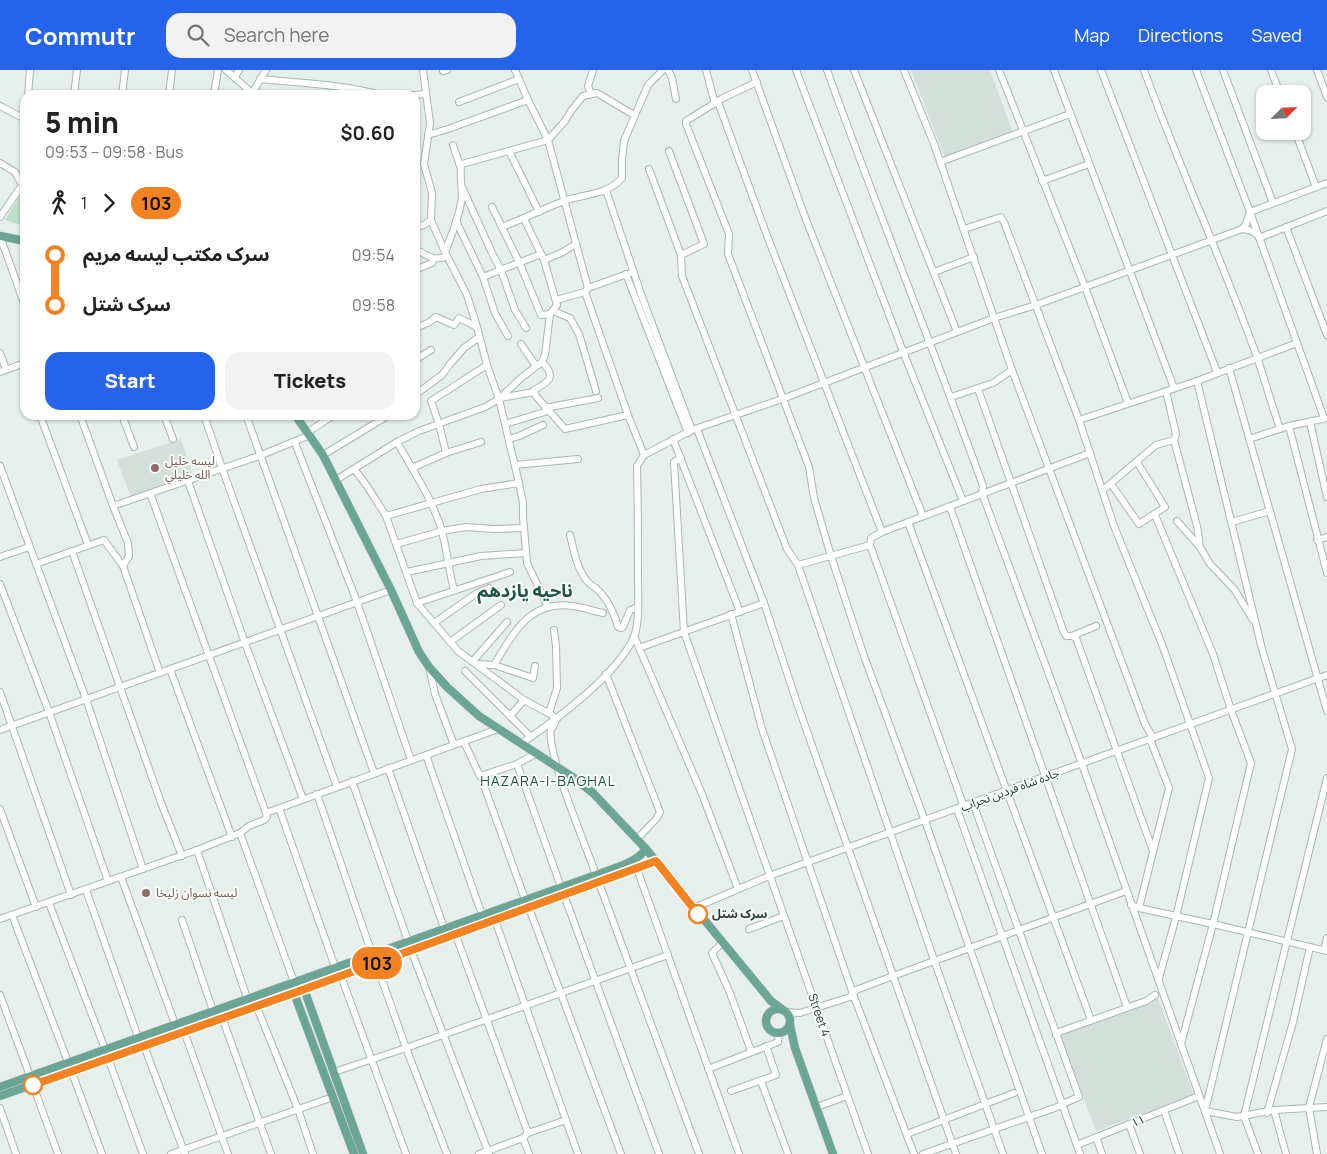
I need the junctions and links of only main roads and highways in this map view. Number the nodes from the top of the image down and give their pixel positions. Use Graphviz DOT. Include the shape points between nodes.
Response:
graph roads {
  1 [pos="0,236"];
  2 [pos="20,240"];
  3 [pos="299,420"];
  4 [pos="646,849"];
  5 [pos="656,861"];
  6 [pos="598,879"];
  7 [pos="753,981"];
  8 [pos="304,989"];
  9 [pos="294,993"];
  10 [pos="785,1011"];
  11 [pos="768,1015"];
  12 [pos="790,1023"];
  13 [pos="780,1033"];
  14 [pos="799,1059"];
  15 [pos="70,1066"];
  16 [pos="41,1072"];
  17 [pos="17,1081"];
  18 [pos="44,1081"];
  19 [pos="0,1087"];
  20 [pos="20,1089"];
  21 [pos="0,1096"];
  22 [pos="354,1154"];
  23 [pos="363,1154"];
  24 [pos="833,1154"];
  1 -- 2 [label="main road"];
  3 -- 4 [label="main road" via="323,455 429,667 464,703 593,793"];
  4 -- 5 [label="main road"];
  4 -- 6 [label="main road" via="641,856"];
  5 -- 6 [label="main road"];
  5 -- 7 [label="main road"];
  6 -- 8 [label="main road" via="564,895"];
  6 -- 15 [label="main road" via="525,899 105,1049"];
  7 -- 10 [label="main road"];
  7 -- 11 [label="main road" via="766,1004"];
  8 -- 9 [label="main road"];
  8 -- 23 [label="main road"];
  9 -- 15 [label="main road" via="108,1058"];
  9 -- 22 [label="main road"];
  10 -- 11 [label="main road" via="774,1009"];
  10 -- 12 [label="main road"];
  11 -- 13 [label="main road" via="768,1028"];
  12 -- 13 [label="main road" via="788,1029"];
  12 -- 14 [label="main road"];
  13 -- 14 [label="main road"];
  14 -- 24 [label="main road"];
  15 -- 16 [label="main road"];
  15 -- 18 [label="main road"];
  16 -- 17 [label="main road"];
  16 -- 18 [label="main road"];
  17 -- 19 [label="main road"];
  17 -- 20 [label="main road"];
  18 -- 20 [label="main road"];
  20 -- 21 [label="main road"];
}
